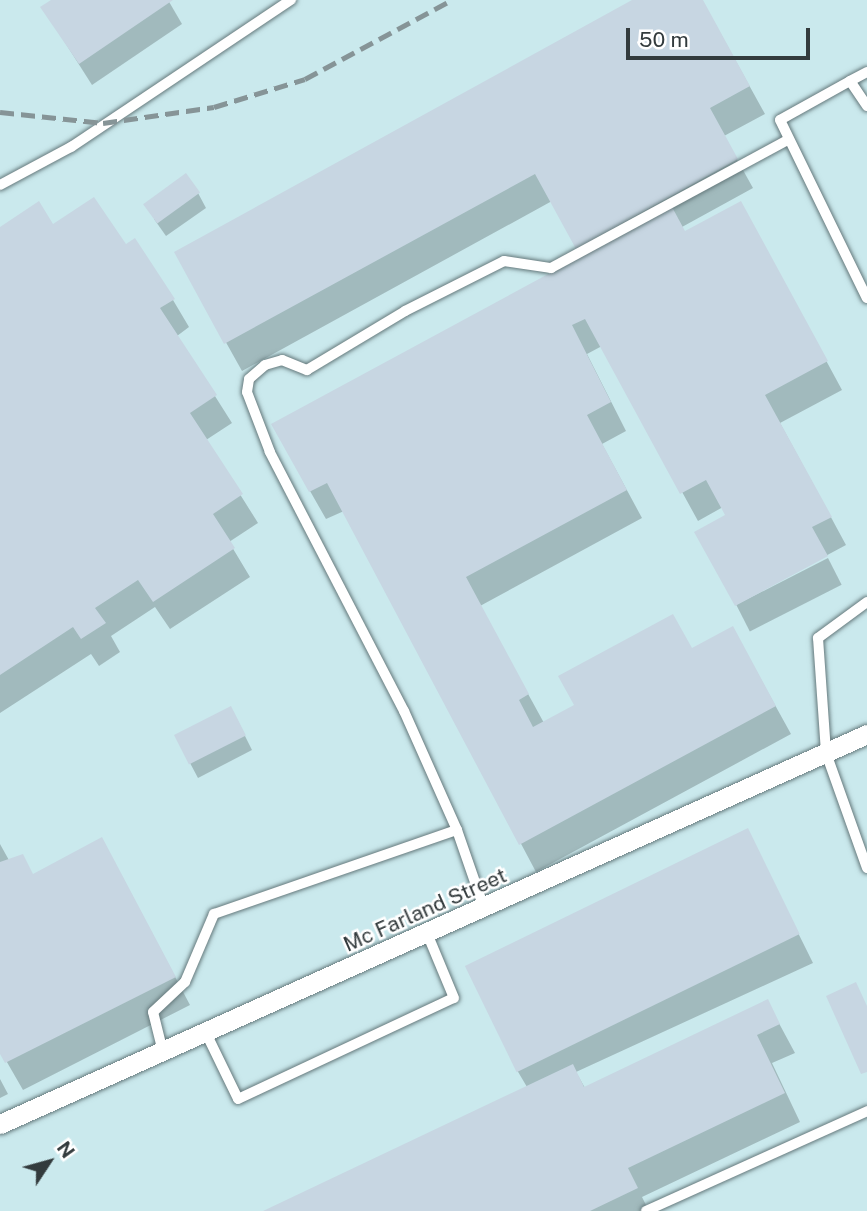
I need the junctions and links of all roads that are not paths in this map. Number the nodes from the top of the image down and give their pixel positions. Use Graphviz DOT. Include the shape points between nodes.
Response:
graph roads {
  1 [pos="291,0"];
  2 [pos="867,72"];
  3 [pos="850,81"];
  4 [pos="867,106"];
  5 [pos="788,140"];
  6 [pos="0,185"];
  7 [pos="867,298"];
  8 [pos="867,602"];
  9 [pos="867,734"];
  10 [pos="826,753"];
  11 [pos="457,830"];
  12 [pos="867,868"];
  13 [pos="484,908"];
  14 [pos="427,933"];
  15 [pos="206,1034"];
  16 [pos="163,1053"];
  17 [pos="867,1111"];
  18 [pos="0,1124"];
  19 [pos="646,1211"];
  1 -- 6 [label="lane" via="71,147"];
  2 -- 3 [label="lane"];
  3 -- 4 [label="lane"];
  3 -- 5 [label="lane" via="780,120"];
  5 -- 7 [label="lane"];
  5 -- 11 [label="lane" via="551,268 504,261 307,370 282,360 265,365 249,379 247,391 270,453 360,620"];
  8 -- 10 [label="lane" via="818,638"];
  9 -- 10 [label="street, Mc Farland Street"];
  10 -- 12 [label="lane"];
  10 -- 13 [label="street, Mc Farland Street"];
  11 -- 13 [label="lane"];
  11 -- 16 [label="lane" via="214,914 185,982 153,1012"];
  13 -- 14 [label="street, Mc Farland Street"];
  14 -- 15 [label="street, Mc Farland Street"];
  14 -- 15 [label="lane" via="454,998 237,1099"];
  15 -- 16 [label="street, Mc Farland Street"];
  16 -- 18 [label="street, Mc Farland Street"];
  17 -- 19 [label="lane"];
}
